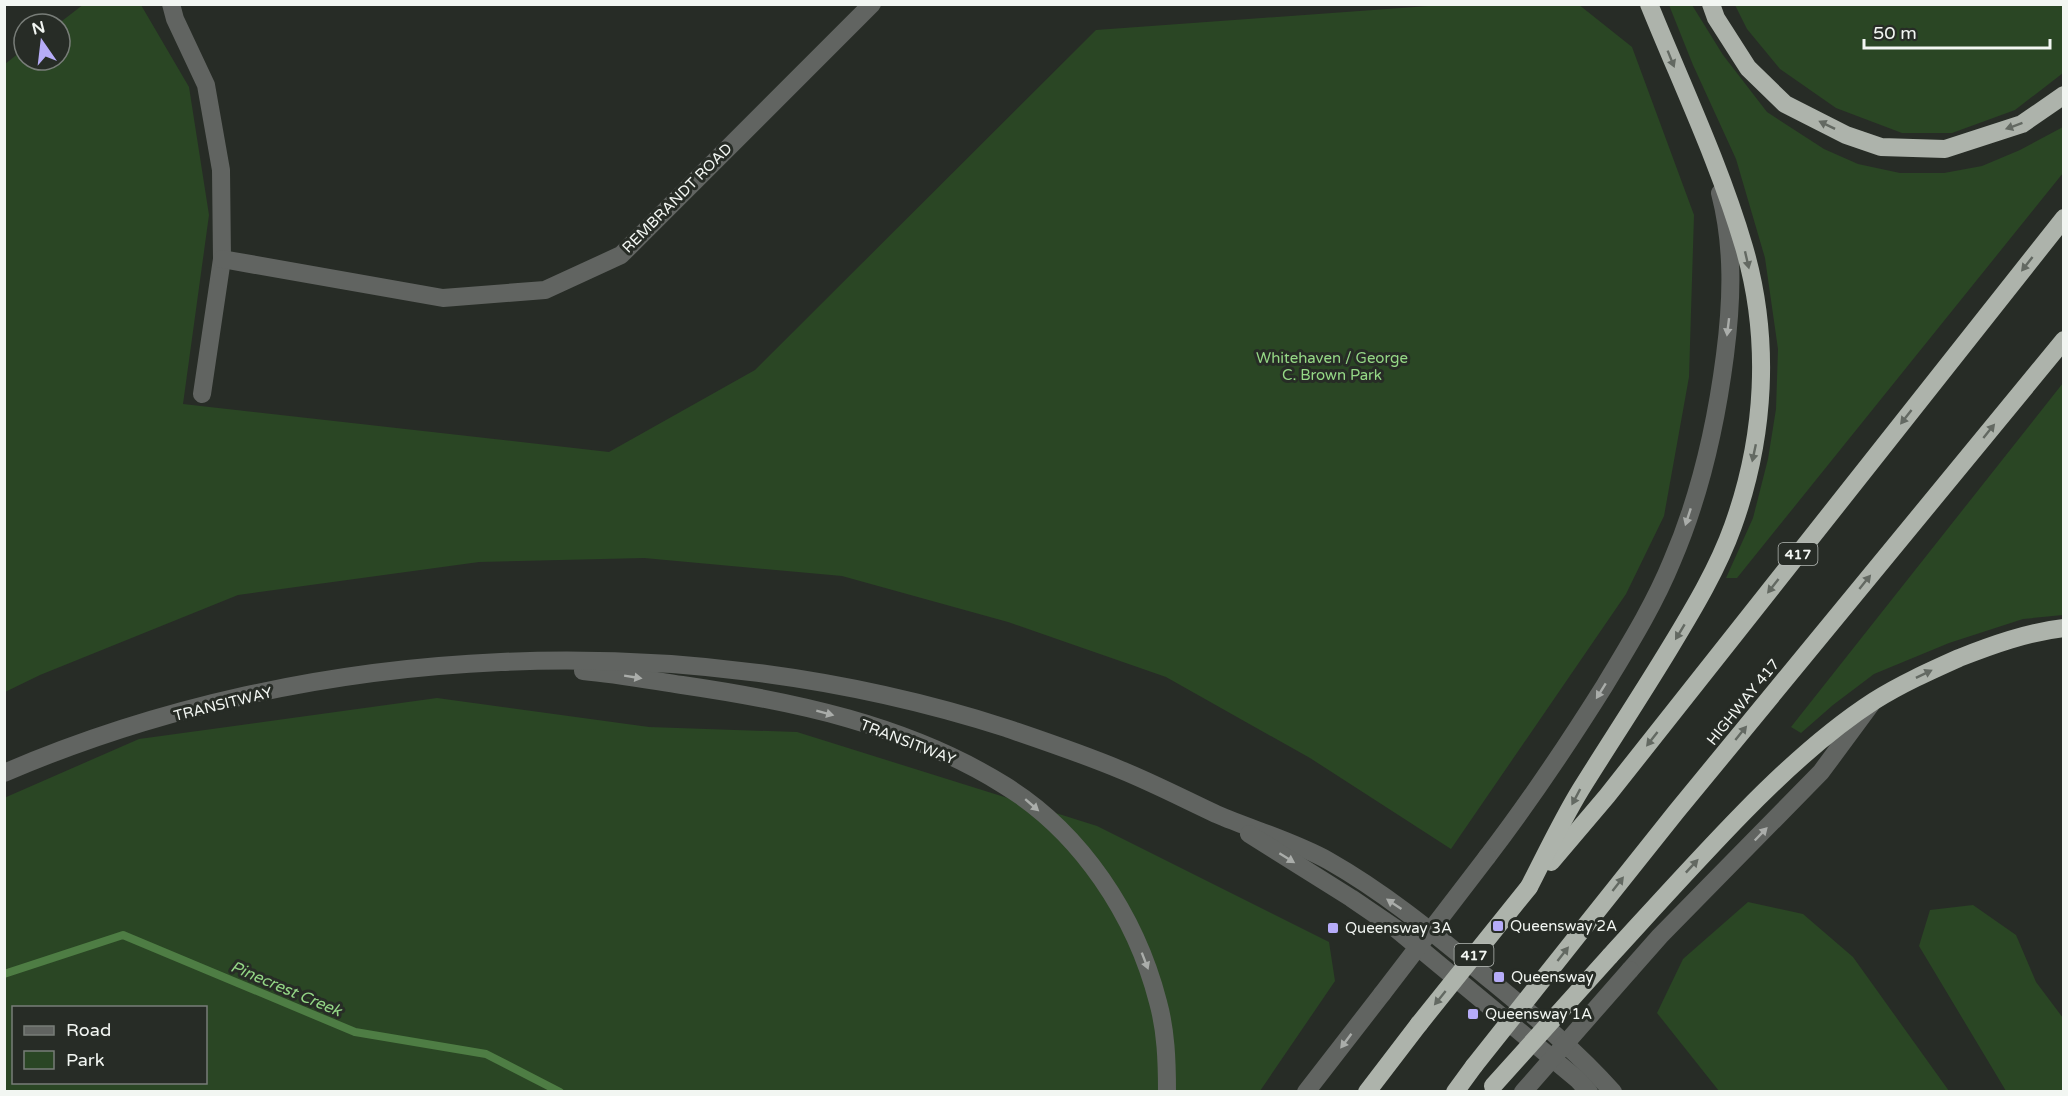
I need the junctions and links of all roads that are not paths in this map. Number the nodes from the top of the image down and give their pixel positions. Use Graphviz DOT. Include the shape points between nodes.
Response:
graph roads {
  1 [pos="171,4"];
  2 [pos="872,4"];
  3 [pos="1649,4"];
  4 [pos="1711,4"];
  5 [pos="2064,95"];
  6 [pos="1707,145"];
  7 [pos="2064,218"];
  8 [pos="222,258"];
  9 [pos="2064,340"];
  10 [pos="202,394"];
  11 [pos="2064,628"];
  12 [pos="449,666"];
  13 [pos="1873,702"];
  14 [pos="4,773"];
  15 [pos="1220,815"];
  16 [pos="1529,887"];
  17 [pos="1490,1089"];
  18 [pos="1167,1092"];
  19 [pos="1306,1092"];
  20 [pos="1367,1092"];
  21 [pos="1455,1092"];
  22 [pos="1523,1092"];
  23 [pos="1589,1092"];
  24 [pos="1613,1092"];
  1 -- 8 [label="street" via="206,85 221,170"];
  2 -- 8 [label="street, REMBRANDT ROAD" via="621,255 545,290 443,298"];
  3 -- 6 [label="highway, one-way"];
  5 -- 4 [label="highway, one-way" via="2022,124 1945,149 1881,147 1846,135 1785,104 1748,68"];
  6 -- 16 [label="highway, one-way" via="1744,248 1753,287 1762,385 1752,462 1733,528 1701,597 1580,790"];
  6 -- 19 [label="street, one-way, bridge" via="1724,208 1730,253 1729,319 1719,398 1701,479 1672,561 1584,720 1487,857"];
  7 -- 16 [label="highway, 417, one-way" via="1607,796"];
  8 -- 10 [label="street"];
  21 -- 9 [label="highway, HIGHWAY 417, one-way, bridge" via="1684,802"];
  13 -- 11 [label="highway, one-way" via="1924,673 1985,648"];
  12 -- 14 [label="street, TRANSITWAY" via="353,676 212,705 117,732"];
  12 -- 15 [label="street, TRANSITWAY" via="583,660 672,664 786,677 860,691 1003,728 1066,749"];
  12 -- 18 [label="street, TRANSITWAY, one-way" via="620,675 758,698 887,731 957,760 1004,785 1043,815 1087,859 1137,939 1159,1003"];
  17 -- 13 [label="highway, one-way, bridge" via="1775,781"];
  22 -- 13 [label="street, one-way, bridge" via="1660,936 1821,772"];
  15 -- 23 [label="street, TRANSITWAY, one-way" via="1395,928"];
  24 -- 15 [label="street, TRANSITWAY, one-way" via="1588,1064 1410,914 1329,861"];
  16 -- 20 [label="highway, 417, one-way, bridge"];
}
